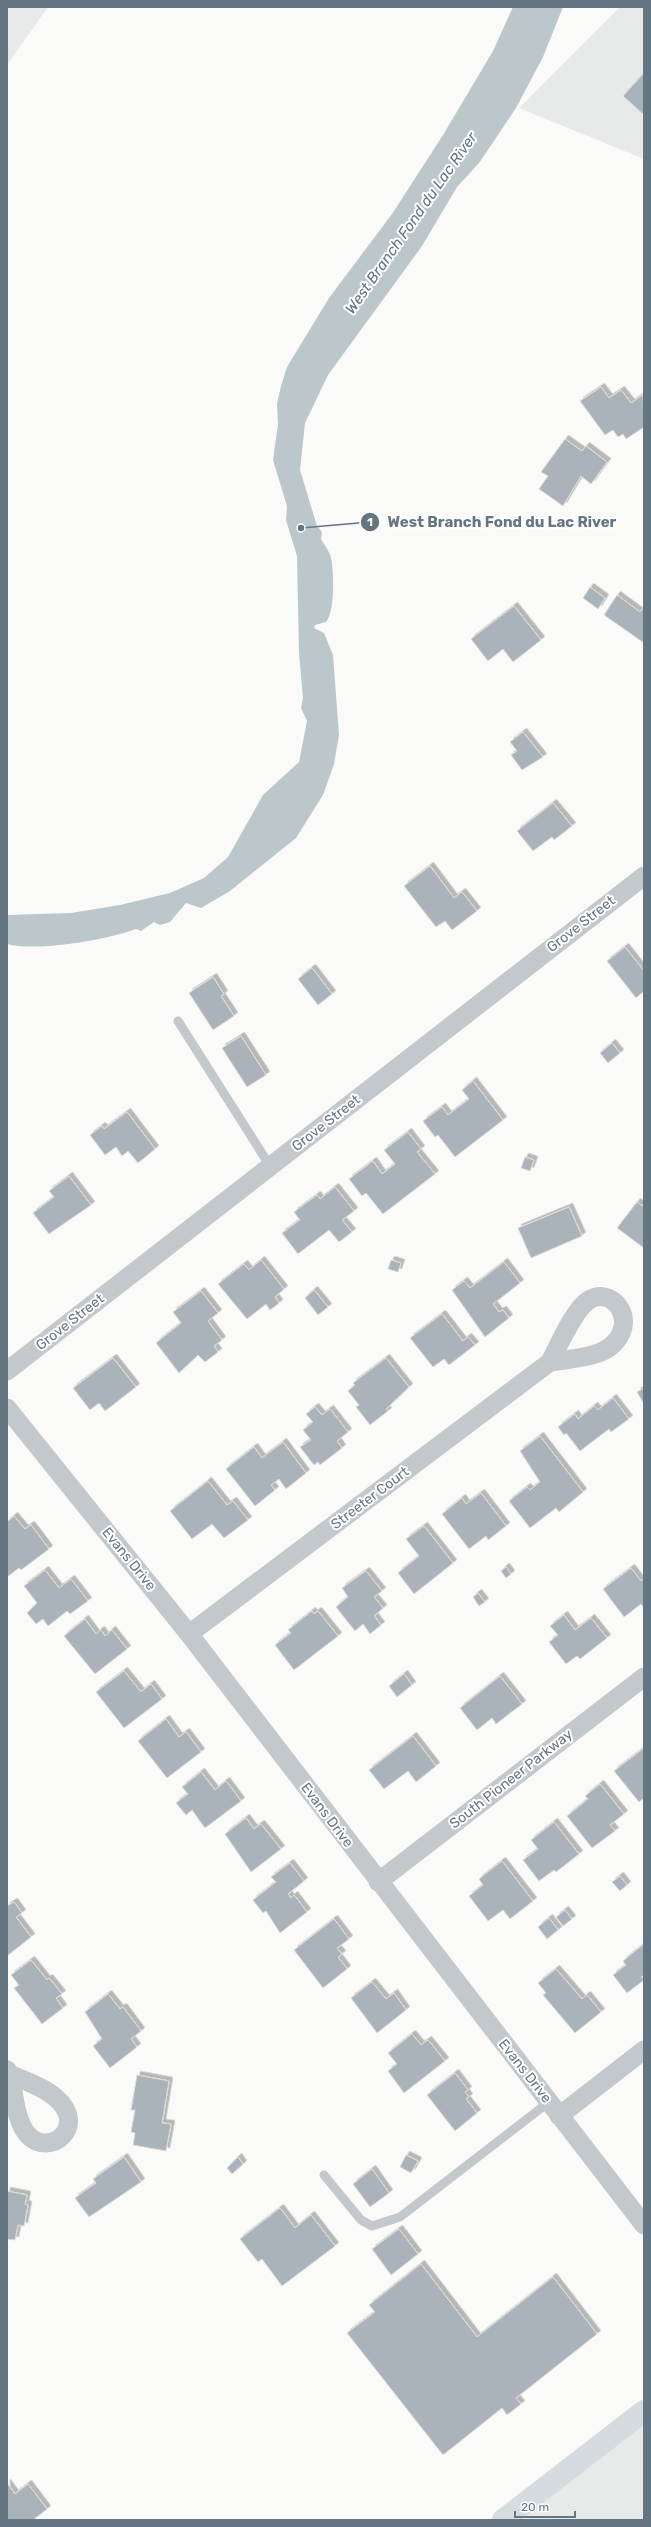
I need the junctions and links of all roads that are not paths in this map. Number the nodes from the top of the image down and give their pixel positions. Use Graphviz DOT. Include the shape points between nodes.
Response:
graph roads {
  1 [pos="644,876"];
  2 [pos="178,1021"];
  3 [pos="270,1166"];
  4 [pos="550,1362"];
  5 [pos="7,1371"];
  6 [pos="7,1408"];
  7 [pos="189,1634"];
  8 [pos="644,1676"];
  9 [pos="378,1882"];
  10 [pos="644,2050"];
  11 [pos="554,2109"];
  12 [pos="324,2175"];
  13 [pos="644,2225"];
  14 [pos="644,2410"];
  15 [pos="503,2520"];
  1 -- 3 [label="street, Grove Street"];
  2 -- 3 [label="lane"];
  3 -- 5 [label="street, Grove Street"];
  4 -- 7 [label="street, Streeter Court"];
  6 -- 7 [label="street, Evans Drive"];
  7 -- 9 [label="street, Evans Drive"];
  8 -- 9 [label="street, South Pioneer Parkway"];
  9 -- 11 [label="street, Evans Drive"];
  10 -- 11 [label="street"];
  11 -- 12 [label="lane" via="393,2220 372,2226 361,2220"];
  11 -- 13 [label="street, Evans Drive"];
  14 -- 15 [label="street"];
}
